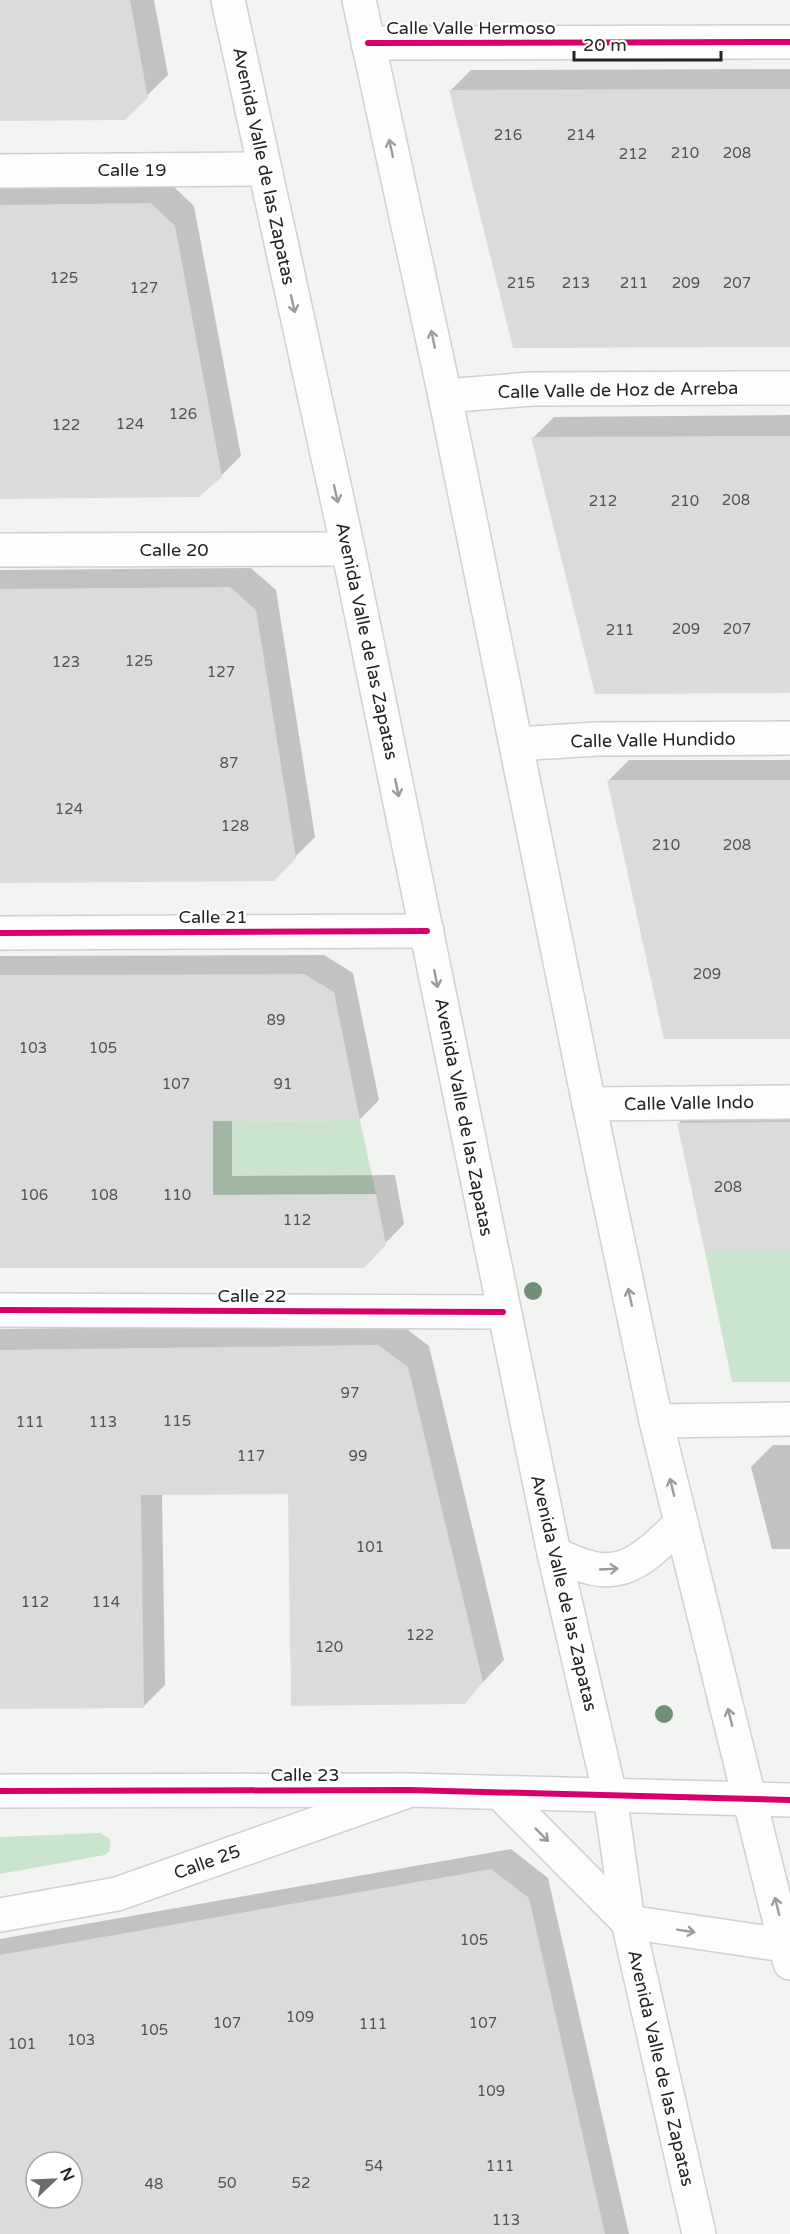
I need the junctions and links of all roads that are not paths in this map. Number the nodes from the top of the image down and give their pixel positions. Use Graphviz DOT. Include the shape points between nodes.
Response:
graph roads {
  1 [pos="228,0"];
  2 [pos="359,0"];
  3 [pos="790,42"];
  4 [pos="368,44"];
  5 [pos="264,169"];
  6 [pos="0,171"];
  7 [pos="790,388"];
  8 [pos="446,396"];
  9 [pos="348,549"];
  10 [pos="0,550"];
  11 [pos="790,738"];
  12 [pos="516,744"];
  13 [pos="427,931"];
  14 [pos="0,933"];
  15 [pos="790,1102"];
  16 [pos="589,1104"];
  17 [pos="0,1310"];
  18 [pos="503,1312"];
  19 [pos="790,1419"];
  20 [pos="656,1421"];
  21 [pos="681,1523"];
  22 [pos="554,1553"];
  23 [pos="409,1790"];
  24 [pos="0,1791"];
  25 [pos="501,1794"];
  26 [pos="610,1796"];
  27 [pos="790,1800"];
  28 [pos="752,1801"];
  29 [pos="0,1915"];
  30 [pos="628,1922"];
  31 [pos="789,1952"];
  32 [pos="699,2234"];
  1 -- 5 [label="street, Avenida Valle de las Zapatas"];
  2 -- 4 [label="street"];
  3 -- 4 [label="street, Calle Valle Hermoso"];
  8 -- 4 [label="street, one-way"];
  5 -- 6 [label="street, Calle 19"];
  5 -- 9 [label="street, Avenida Valle de las Zapatas, one-way"];
  7 -- 8 [label="street, Calle Valle de Hoz de Arreba" via="531,389"];
  8 -- 12 [label="street"];
  9 -- 10 [label="street, Calle 20"];
  9 -- 13 [label="street, Avenida Valle de las Zapatas, one-way"];
  11 -- 12 [label="street, Calle Valle Hundido" via="597,739"];
  12 -- 16 [label="street"];
  13 -- 14 [label="street, Calle 21"];
  13 -- 18 [label="street, Avenida Valle de las Zapatas, one-way"];
  15 -- 16 [label="street, Calle Valle Indo"];
  20 -- 16 [label="street, one-way"];
  17 -- 18 [label="street, Calle 22"];
  18 -- 22 [label="street, Avenida Valle de las Zapatas"];
  19 -- 20 [label="street"];
  21 -- 20 [label="street, one-way"];
  22 -- 21 [label="street, one-way" via="581,1568 611,1570 634,1564"];
  28 -- 21 [label="street, one-way"];
  22 -- 26 [label="street, Avenida Valle de las Zapatas"];
  23 -- 24 [label="street, Calle 23"];
  23 -- 25 [label="street, Calle 23"];
  23 -- 29 [label="street, Calle 25" via="117,1894"];
  25 -- 26 [label="street, Calle 23"];
  25 -- 30 [label="street, one-way"];
  26 -- 28 [label="street, Calle 23"];
  26 -- 30 [label="street, Avenida Valle de las Zapatas"];
  27 -- 28 [label="street, Calle 23"];
  31 -- 28 [label="street, one-way"];
  30 -- 31 [label="street, one-way"];
  30 -- 32 [label="street, Avenida Valle de las Zapatas"];
}
